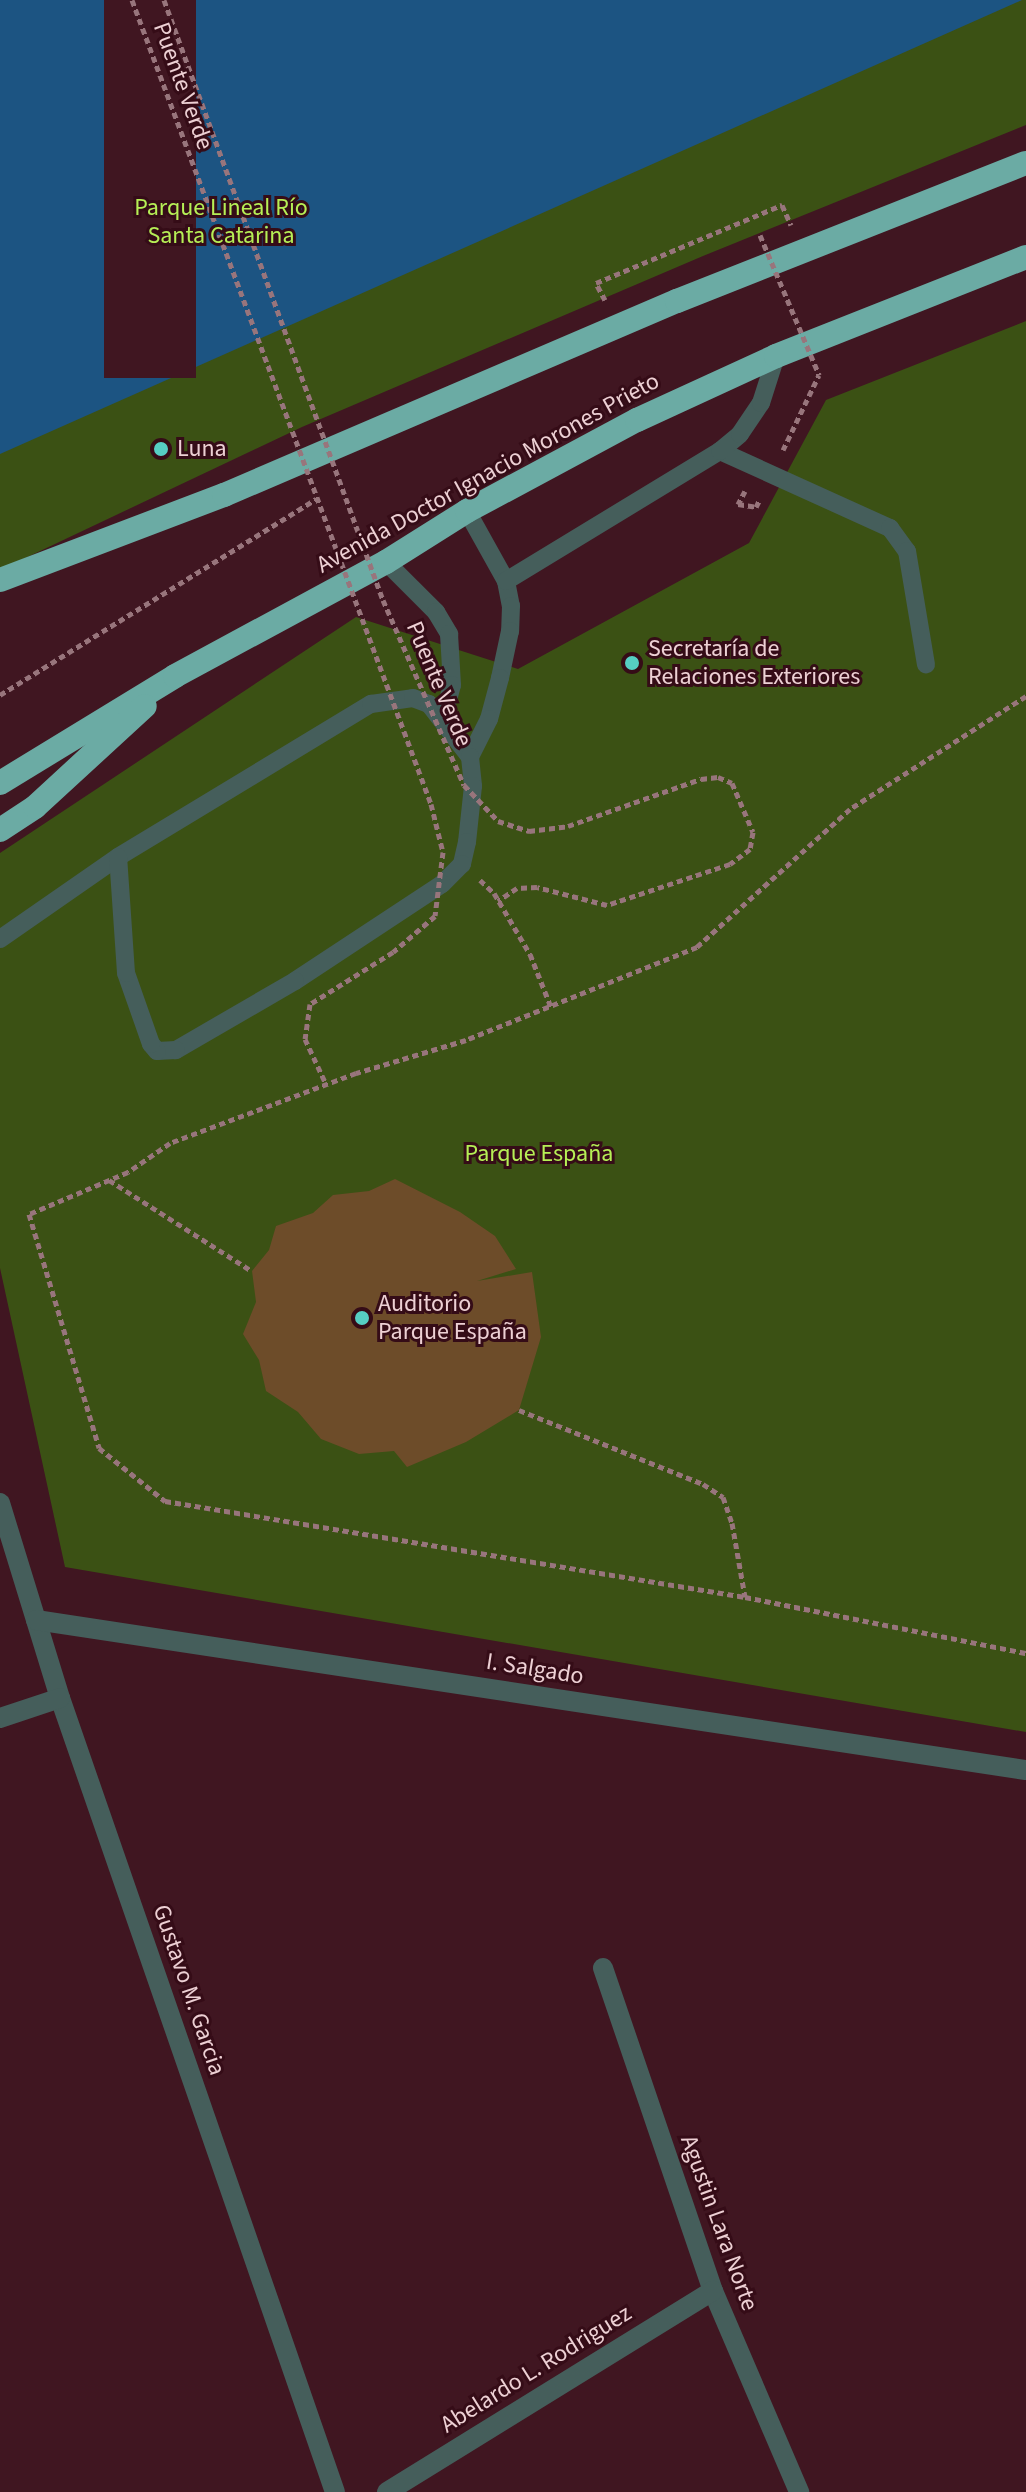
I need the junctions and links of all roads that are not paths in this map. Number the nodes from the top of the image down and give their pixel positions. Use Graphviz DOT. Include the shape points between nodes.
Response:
graph roads {
  1 [pos="1026,163"];
  2 [pos="1026,257"];
  3 [pos="776,356"];
  4 [pos="720,451"];
  5 [pos="467,511"];
  6 [pos="386,562"];
  7 [pos="0,580"];
  8 [pos="506,581"];
  9 [pos="926,664"];
  10 [pos="175,676"];
  11 [pos="443,719"];
  12 [pos="470,757"];
  13 [pos="0,783"];
  14 [pos="0,830"];
  15 [pos="118,857"];
  16 [pos="0,939"];
  17 [pos="0,1503"];
  18 [pos="36,1620"];
  19 [pos="60,1698"];
  20 [pos="0,1718"];
  21 [pos="1026,1770"];
  22 [pos="603,1968"];
  23 [pos="713,2291"];
  24 [pos="335,2492"];
  25 [pos="387,2492"];
  26 [pos="799,2492"];
  1 -- 7 [label="highway" via="677,301 224,495"];
  2 -- 3 [label="highway, Avenida Doctor Ignacio Morones Prieto"];
  3 -- 4 [label="lane" via="761,403 740,434"];
  3 -- 5 [label="highway, Avenida Doctor Ignacio Morones Prieto" via="637,420"];
  4 -- 8 [label="lane"];
  4 -- 9 [label="lane" via="890,528 907,551"];
  5 -- 6 [label="highway, Avenida Doctor Ignacio Morones Prieto"];
  5 -- 8 [label="lane"];
  6 -- 10 [label="highway, Avenida Doctor Ignacio Morones Prieto"];
  6 -- 11 [label="lane" via="436,612 449,634 452,685"];
  8 -- 12 [label="lane" via="510,631 489,719"];
  10 -- 13 [label="highway, Avenida Doctor Ignacio Morones Prieto"];
  10 -- 14 [label="highway" via="68,778"];
  11 -- 12 [label="lane"];
  11 -- 15 [label="lane" via="429,704 413,698 371,704"];
  12 -- 15 [label="lane" via="473,786 462,864 426,896 176,1050 157,1051 151,1044 126,973"];
  15 -- 16 [label="lane"];
  17 -- 18 [label="street, Gustavo M. Garcia"];
  18 -- 19 [label="street, Gustavo M. Garcia"];
  18 -- 21 [label="street, I. Salgado"];
  19 -- 20 [label="street"];
  19 -- 24 [label="street, Gustavo M. Garcia"];
  22 -- 23 [label="street, Agustin Lara Norte"];
  23 -- 25 [label="street, Abelardo L. Rodriguez"];
  23 -- 26 [label="street, Agustin Lara Norte"];
}
